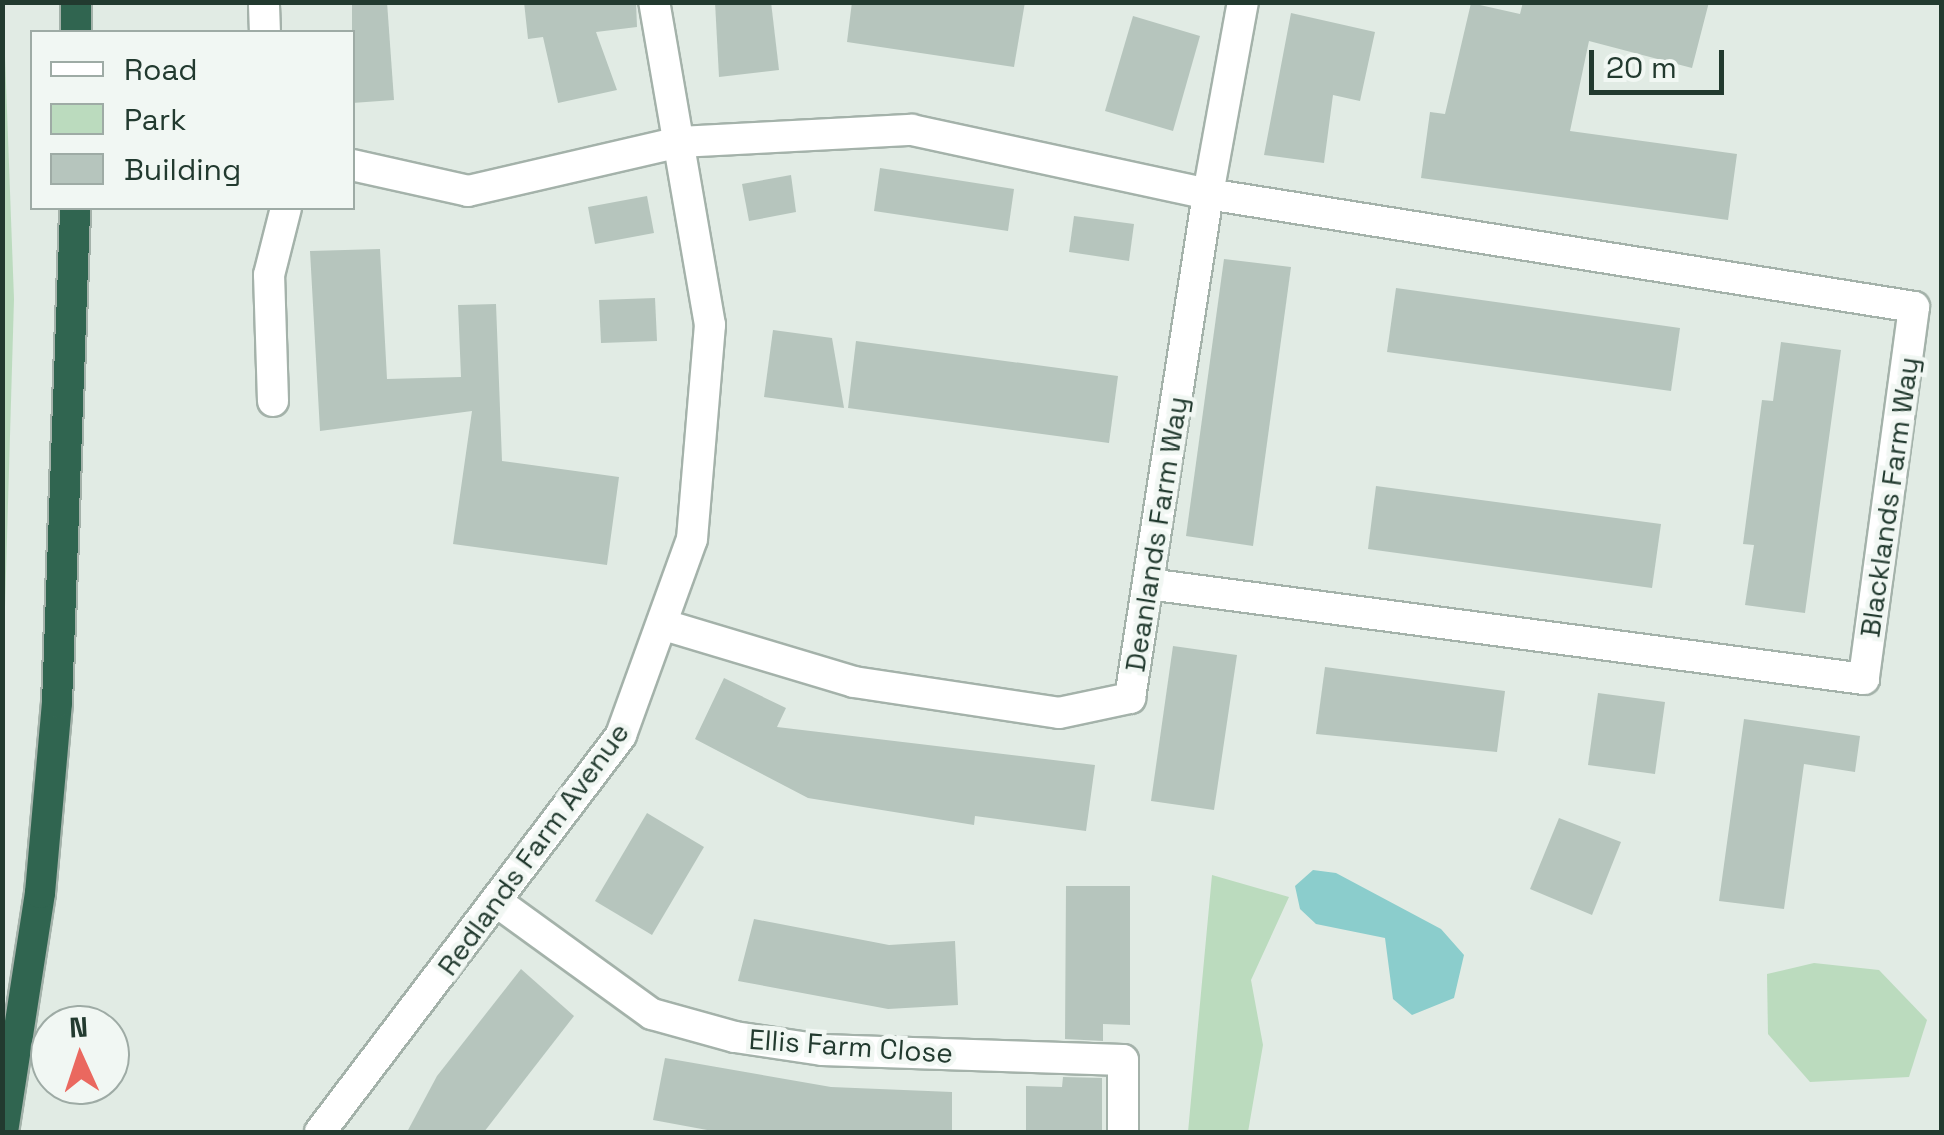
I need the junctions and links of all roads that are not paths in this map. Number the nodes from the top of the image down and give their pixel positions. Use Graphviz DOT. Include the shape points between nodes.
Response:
graph roads {
  1 [pos="76,2"];
  2 [pos="654,2"];
  3 [pos="1242,2"];
  4 [pos="76,30"];
  5 [pos="680,142"];
  6 [pos="355,166"];
  7 [pos="1208,194"];
  8 [pos="75,210"];
  9 [pos="285,210"];
  10 [pos="273,402"];
  11 [pos="1148,584"];
  12 [pos="664,625"];
  13 [pos="497,902"];
  14 [pos="3,1132"];
  15 [pos="320,1132"];
  16 [pos="1123,1132"];
  1 -- 4 [label="highway"];
  2 -- 5 [label="street, Redlands Farm Avenue"];
  3 -- 7 [label="street"];
  5 -- 6 [label="street, Blacklands Farm Way" via="468,191"];
  5 -- 7 [label="street, Blacklands Farm Way" via="912,130"];
  5 -- 12 [label="street, Redlands Farm Avenue" via="710,325 692,539"];
  7 -- 11 [label="street, Deanlands Farm Way"];
  7 -- 11 [label="street, Blacklands Farm Way" via="1914,307 1864,679"];
  8 -- 14 [label="highway" via="57,703 40,892"];
  9 -- 10 [label="street" via="269,275"];
  11 -- 12 [label="street, Deanlands Farm Way" via="1130,698 1059,713 854,682"];
  12 -- 13 [label="street, Redlands Farm Avenue" via="621,735"];
  13 -- 15 [label="street, Redlands Farm Avenue"];
  13 -- 16 [label="street, Ellis Farm Close" via="652,1014 735,1037 822,1050 1123,1060"];
}
